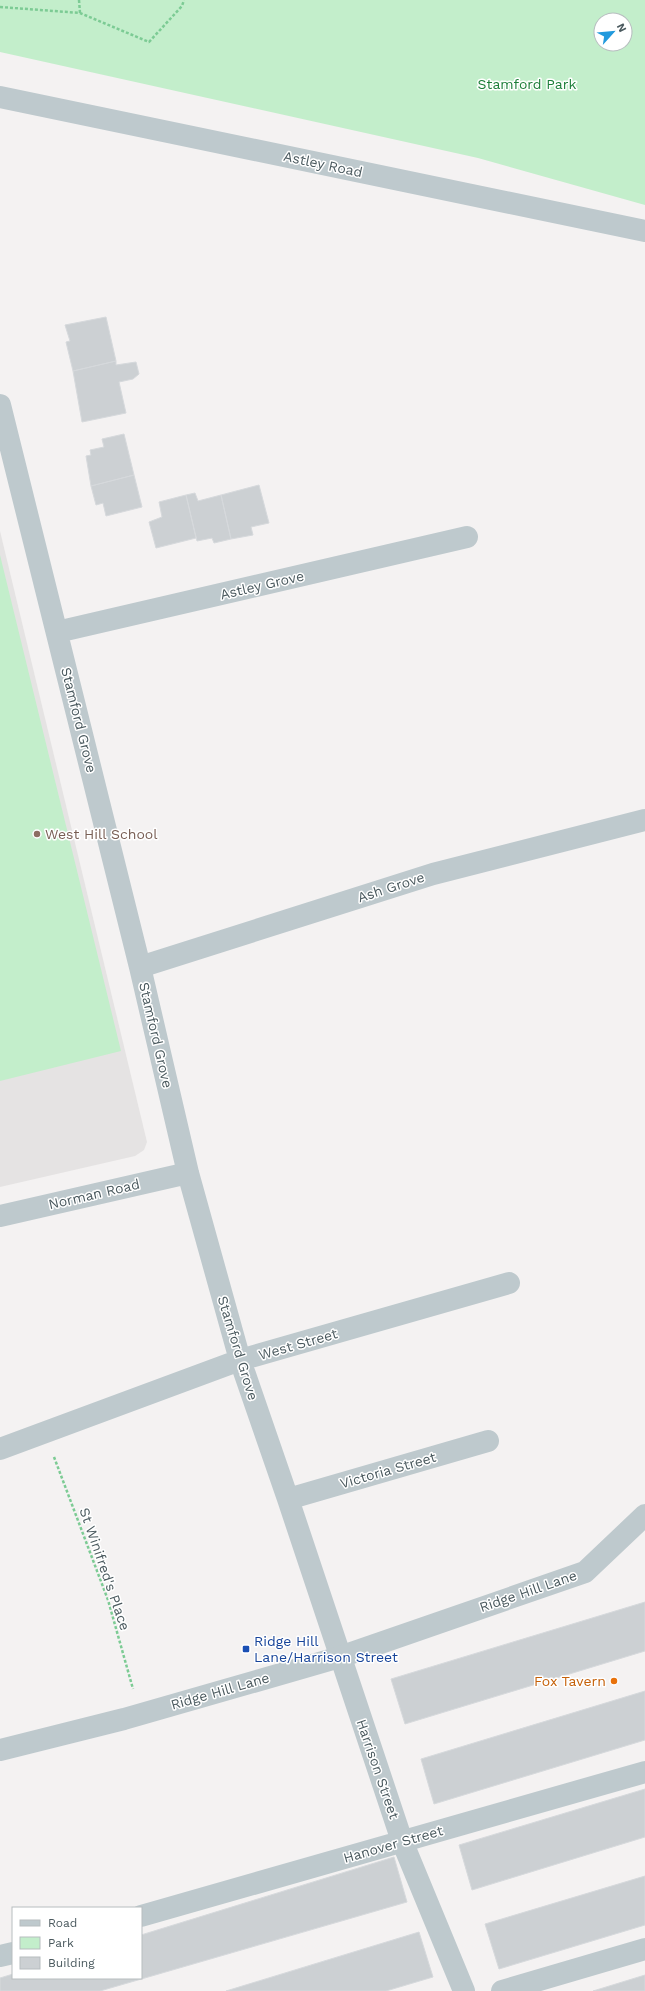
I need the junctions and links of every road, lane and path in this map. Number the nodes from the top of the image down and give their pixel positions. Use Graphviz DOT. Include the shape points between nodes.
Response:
graph roads {
  1 [pos="79,0"];
  2 [pos="184,0"];
  3 [pos="0,7"];
  4 [pos="80,13"];
  5 [pos="0,97"];
  6 [pos="645,231"];
  7 [pos="0,405"];
  8 [pos="467,537"];
  9 [pos="57,632"];
  10 [pos="645,820"];
  11 [pos="140,967"];
  12 [pos="188,1172"];
  13 [pos="0,1216"];
  14 [pos="509,1283"];
  15 [pos="240,1360"];
  16 [pos="45,1432"];
  17 [pos="488,1441"];
  18 [pos="0,1449"];
  19 [pos="288,1499"];
  20 [pos="645,1515"];
  21 [pos="340,1656"];
  22 [pos="141,1714"];
  23 [pos="0,1750"];
  24 [pos="645,1772"];
  25 [pos="402,1841"];
  26 [pos="142,1916"];
  27 [pos="645,1948"];
  28 [pos="12,1953"];
  29 [pos="0,1956"];
  30 [pos="464,1991"];
  31 [pos="502,1991"];
  1 -- 4 [label="path"];
  2 -- 4 [label="path" via="182,6 150,42"];
  3 -- 4 [label="path"];
  5 -- 6 [label="street, Astley Road"];
  7 -- 9 [label="street, Stamford Grove"];
  8 -- 9 [label="street, Astley Grove"];
  9 -- 11 [label="street, Stamford Grove"];
  10 -- 11 [label="street, Ash Grove" via="433,874"];
  11 -- 12 [label="street, Stamford Grove"];
  12 -- 13 [label="street, Norman Road"];
  12 -- 15 [label="street, Stamford Grove"];
  14 -- 15 [label="street, West Street"];
  15 -- 16 [label="street, West Street"];
  15 -- 19 [label="street, Stamford Grove"];
  16 -- 18 [label="street, West Street"];
  16 -- 22 [label="path, St Winifred's Place" via="108,1600"];
  17 -- 19 [label="street, Victoria Street"];
  19 -- 21 [label="street, Stamford Grove"];
  20 -- 21 [label="street, Ridge Hill Lane" via="585,1572"];
  21 -- 22 [label="street, Ridge Hill Lane"];
  21 -- 25 [label="street, Harrison Street"];
  22 -- 23 [label="street, Ridge Hill Lane"];
  24 -- 25 [label="street, Hanover Street"];
  25 -- 26 [label="street, Hanover Street"];
  25 -- 30 [label="street, Harrison Street"];
  27 -- 31 [label="street"];
  28 -- 29 [label="street"];
}
